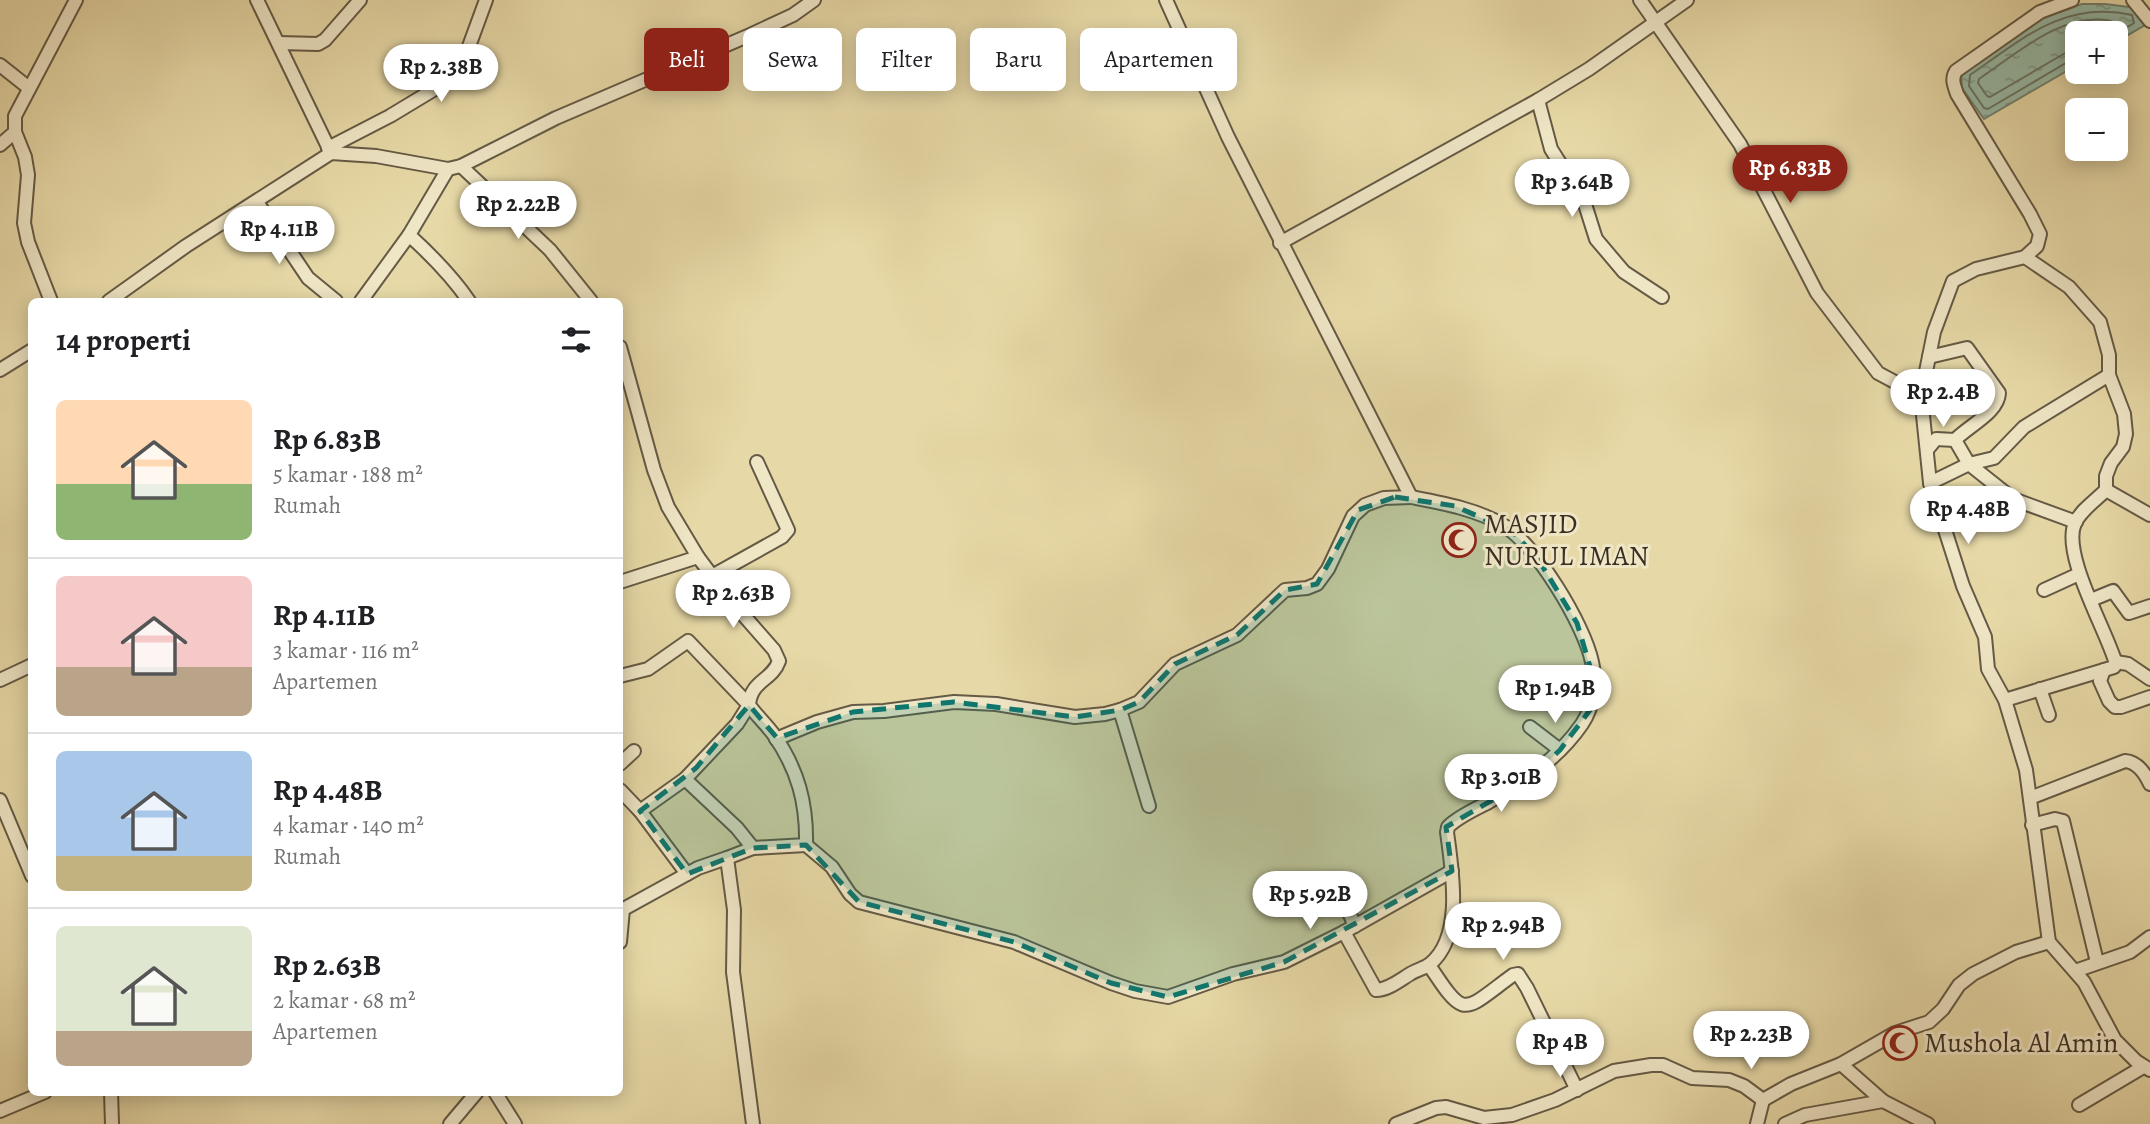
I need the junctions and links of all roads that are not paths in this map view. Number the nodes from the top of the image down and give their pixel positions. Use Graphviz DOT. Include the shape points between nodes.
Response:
graph roads {
  1 [pos="76,0"];
  2 [pos="257,0"];
  3 [pos="360,0"];
  4 [pos="486,0"];
  5 [pos="814,0"];
  6 [pos="1166,0"];
  7 [pos="1640,0"];
  8 [pos="1687,0"];
  9 [pos="2032,0"];
  10 [pos="2072,0"];
  11 [pos="2133,0"];
  12 [pos="2040,12"];
  13 [pos="2150,21"];
  14 [pos="1654,22"];
  15 [pos="279,43"];
  16 [pos="0,65"];
  17 [pos="29,88"];
  18 [pos="1538,100"];
  19 [pos="15,132"];
  20 [pos="0,145"];
  21 [pos="330,150"];
  22 [pos="461,166"];
  23 [pos="448,169"];
  24 [pos="257,202"];
  25 [pos="409,235"];
  26 [pos="1280,243"];
  27 [pos="2025,257"];
  28 [pos="1662,297"];
  29 [pos="50,298"];
  30 [pos="113,298"];
  31 [pos="333,298"];
  32 [pos="363,298"];
  33 [pos="467,298"];
  34 [pos="589,298"];
  35 [pos="28,352"];
  36 [pos="1929,357"];
  37 [pos="623,358"];
  38 [pos="0,370"];
  39 [pos="2109,375"];
  40 [pos="1921,396"];
  41 [pos="1955,440"];
  42 [pos="1927,450"];
  43 [pos="757,462"];
  44 [pos="1969,464"];
  45 [pos="1930,483"];
  46 [pos="2106,491"];
  47 [pos="1411,497"];
  48 [pos="2150,515"];
  49 [pos="2076,522"];
  50 [pos="698,557"];
  51 [pos="2079,573"];
  52 [pos="712,576"];
  53 [pos="623,581"];
  54 [pos="2044,590"];
  55 [pos="2091,600"];
  56 [pos="2150,606"];
  57 [pos="2116,662"];
  58 [pos="28,667"];
  59 [pos="2104,670"];
  60 [pos="623,675"];
  61 [pos="2150,679"];
  62 [pos="0,680"];
  63 [pos="2040,689"];
  64 [pos="2150,697"];
  65 [pos="2005,699"];
  66 [pos="749,705"];
  67 [pos="1120,710"];
  68 [pos="2049,715"];
  69 [pos="1530,727"];
  70 [pos="776,739"];
  71 [pos="1560,750"];
  72 [pos="634,751"];
  73 [pos="623,761"];
  74 [pos="685,779"];
  75 [pos="2150,784"];
  76 [pos="623,793"];
  77 [pos="2030,797"];
  78 [pos="0,800"];
  79 [pos="1149,806"];
  80 [pos="640,811"];
  81 [pos="2032,825"];
  82 [pos="806,845"];
  83 [pos="753,848"];
  84 [pos="727,858"];
  85 [pos="28,866"];
  86 [pos="1452,871"];
  87 [pos="687,874"];
  88 [pos="1342,897"];
  89 [pos="623,909"];
  90 [pos="1349,929"];
  91 [pos="2150,937"];
  92 [pos="2049,942"];
  93 [pos="2097,962"];
  94 [pos="1429,965"];
  95 [pos="2075,971"];
  96 [pos="1840,1064"];
  97 [pos="2147,1069"];
  98 [pos="1577,1090"];
  99 [pos="36,1096"];
  100 [pos="111,1096"];
  101 [pos="474,1096"];
  102 [pos="498,1096"];
  103 [pos="1763,1100"];
  104 [pos="1883,1101"];
  105 [pos="2079,1105"];
  106 [pos="0,1111"];
  107 [pos="1484,1121"];
  108 [pos="1759,1122"];
  109 [pos="750,1123"];
  110 [pos="112,1124"];
  111 [pos="450,1124"];
  112 [pos="515,1124"];
  113 [pos="1396,1124"];
  114 [pos="1785,1124"];
  115 [pos="1928,1124"];
  1 -- 17 [label="street"];
  2 -- 15 [label="street"];
  3 -- 15 [label="street" via="326,40"];
  4 -- 21 [label="street" via="464,60 448,81"];
  5 -- 22 [label="street" via="793,15 555,118"];
  6 -- 26 [label="street"];
  7 -- 14 [label="street"];
  8 -- 14 [label="street"];
  9 -- 12 [label="street"];
  10 -- 12 [label="street"];
  11 -- 13 [label="street"];
  12 -- 27 [label="street" via="1956,71 1952,79 1956,94 2039,229 2037,246"];
  14 -- 18 [label="street"];
  14 -- 40 [label="street" via="1740,145 1817,293 1878,373"];
  15 -- 21 [label="street"];
  16 -- 17 [label="street"];
  17 -- 19 [label="street" via="15,116"];
  18 -- 26 [label="street"];
  18 -- 28 [label="street" via="1551,149 1584,201 1595,239 1624,272"];
  19 -- 20 [label="street"];
  19 -- 29 [label="street" via="28,175 24,223"];
  21 -- 23 [label="street"];
  21 -- 24 [label="street"];
  22 -- 23 [label="street"];
  22 -- 34 [label="street" via="550,250"];
  23 -- 25 [label="street"];
  24 -- 30 [label="street"];
  24 -- 31 [label="street" via="308,278"];
  25 -- 32 [label="street"];
  25 -- 33 [label="street"];
  26 -- 47 [label="street"];
  27 -- 36 [label="street" via="1976,269 1953,281 1938,314"];
  27 -- 39 [label="street" via="2069,287 2100,322"];
  35 -- 38 [label="street"];
  36 -- 40 [label="street"];
  36 -- 41 [label="street" via="1967,348 1999,393 1998,402"];
  37 -- 50 [label="street" via="661,491"];
  39 -- 44 [label="street" via="2024,427 1994,458"];
  39 -- 46 [label="street" via="2124,414 2126,434 2106,476"];
  40 -- 42 [label="street"];
  41 -- 42 [label="street" via="1936,439"];
  41 -- 44 [label="street"];
  42 -- 45 [label="street"];
  43 -- 52 [label="street" via="788,530"];
  44 -- 45 [label="street"];
  44 -- 49 [label="street" via="2013,499"];
  45 -- 65 [label="street" via="1963,586 1985,637 1987,669"];
  46 -- 48 [label="street"];
  46 -- 49 [label="street"];
  47 -- 67 [label="street" via="1384,498 1365,505 1353,516 1317,584 1285,590 1237,635 1175,664 1139,702"];
  47 -- 71 [label="street" via="1455,506 1502,524 1528,547 1552,579 1588,648 1594,680 1590,710"];
  49 -- 51 [label="street" via="2072,536"];
  50 -- 52 [label="street"];
  50 -- 53 [label="street"];
  51 -- 54 [label="street"];
  51 -- 55 [label="street"];
  52 -- 66 [label="street" via="778,655 778,665 754,688"];
  55 -- 56 [label="street" via="2113,591 2129,613"];
  55 -- 57 [label="street"];
  57 -- 59 [label="street"];
  57 -- 61 [label="street" via="2128,664"];
  58 -- 62 [label="street"];
  59 -- 63 [label="street"];
  59 -- 64 [label="street" via="2100,681 2115,706"];
  60 -- 66 [label="street" via="648,669 688,641"];
  63 -- 65 [label="street"];
  63 -- 68 [label="street"];
  65 -- 77 [label="street"];
  66 -- 70 [label="street"];
  66 -- 74 [label="street"];
  67 -- 70 [label="street" via="1075,717 954,702 853,712"];
  67 -- 79 [label="street"];
  69 -- 71 [label="street"];
  70 -- 82 [label="street" via="802,796"];
  71 -- 86 [label="street" via="1530,778 1451,824 1447,832"];
  72 -- 73 [label="street"];
  74 -- 80 [label="street"];
  74 -- 83 [label="street"];
  75 -- 77 [label="street" via="2140,768 2125,761"];
  76 -- 80 [label="street"];
  77 -- 81 [label="street"];
  78 -- 85 [label="street"];
  80 -- 87 [label="street"];
  81 -- 92 [label="street"];
  81 -- 93 [label="street" via="2063,821"];
  82 -- 83 [label="street"];
  82 -- 90 [label="street" via="832,867 859,902 1014,942 1111,983 1168,997 1284,962"];
  83 -- 84 [label="street"];
  84 -- 87 [label="street"];
  84 -- 109 [label="street" via="734,910 733,972"];
  86 -- 90 [label="street"];
  86 -- 94 [label="street" via="1449,938"];
  87 -- 89 [label="street"];
  88 -- 90 [label="street"];
  90 -- 94 [label="street" via="1376,990"];
  91 -- 93 [label="street" via="2130,952"];
  92 -- 95 [label="street"];
  92 -- 96 [label="street" via="2016,952 1973,974 1929,1022 1895,1033"];
  93 -- 95 [label="street"];
  94 -- 98 [label="street" via="1451,996 1466,1006 1518,974"];
  95 -- 97 [label="street" via="2115,1040"];
  96 -- 103 [label="street"];
  96 -- 104 [label="street"];
  97 -- 105 [label="street"];
  98 -- 103 [label="street" via="1614,1071 1663,1065 1692,1078 1729,1080"];
  98 -- 107 [label="street"];
  99 -- 106 [label="street"];
  100 -- 110 [label="street"];
  101 -- 111 [label="street"];
  102 -- 112 [label="street"];
  103 -- 108 [label="street"];
  104 -- 114 [label="street" via="1805,1115"];
  104 -- 115 [label="street"];
  107 -- 113 [label="street" via="1446,1107"];
}
